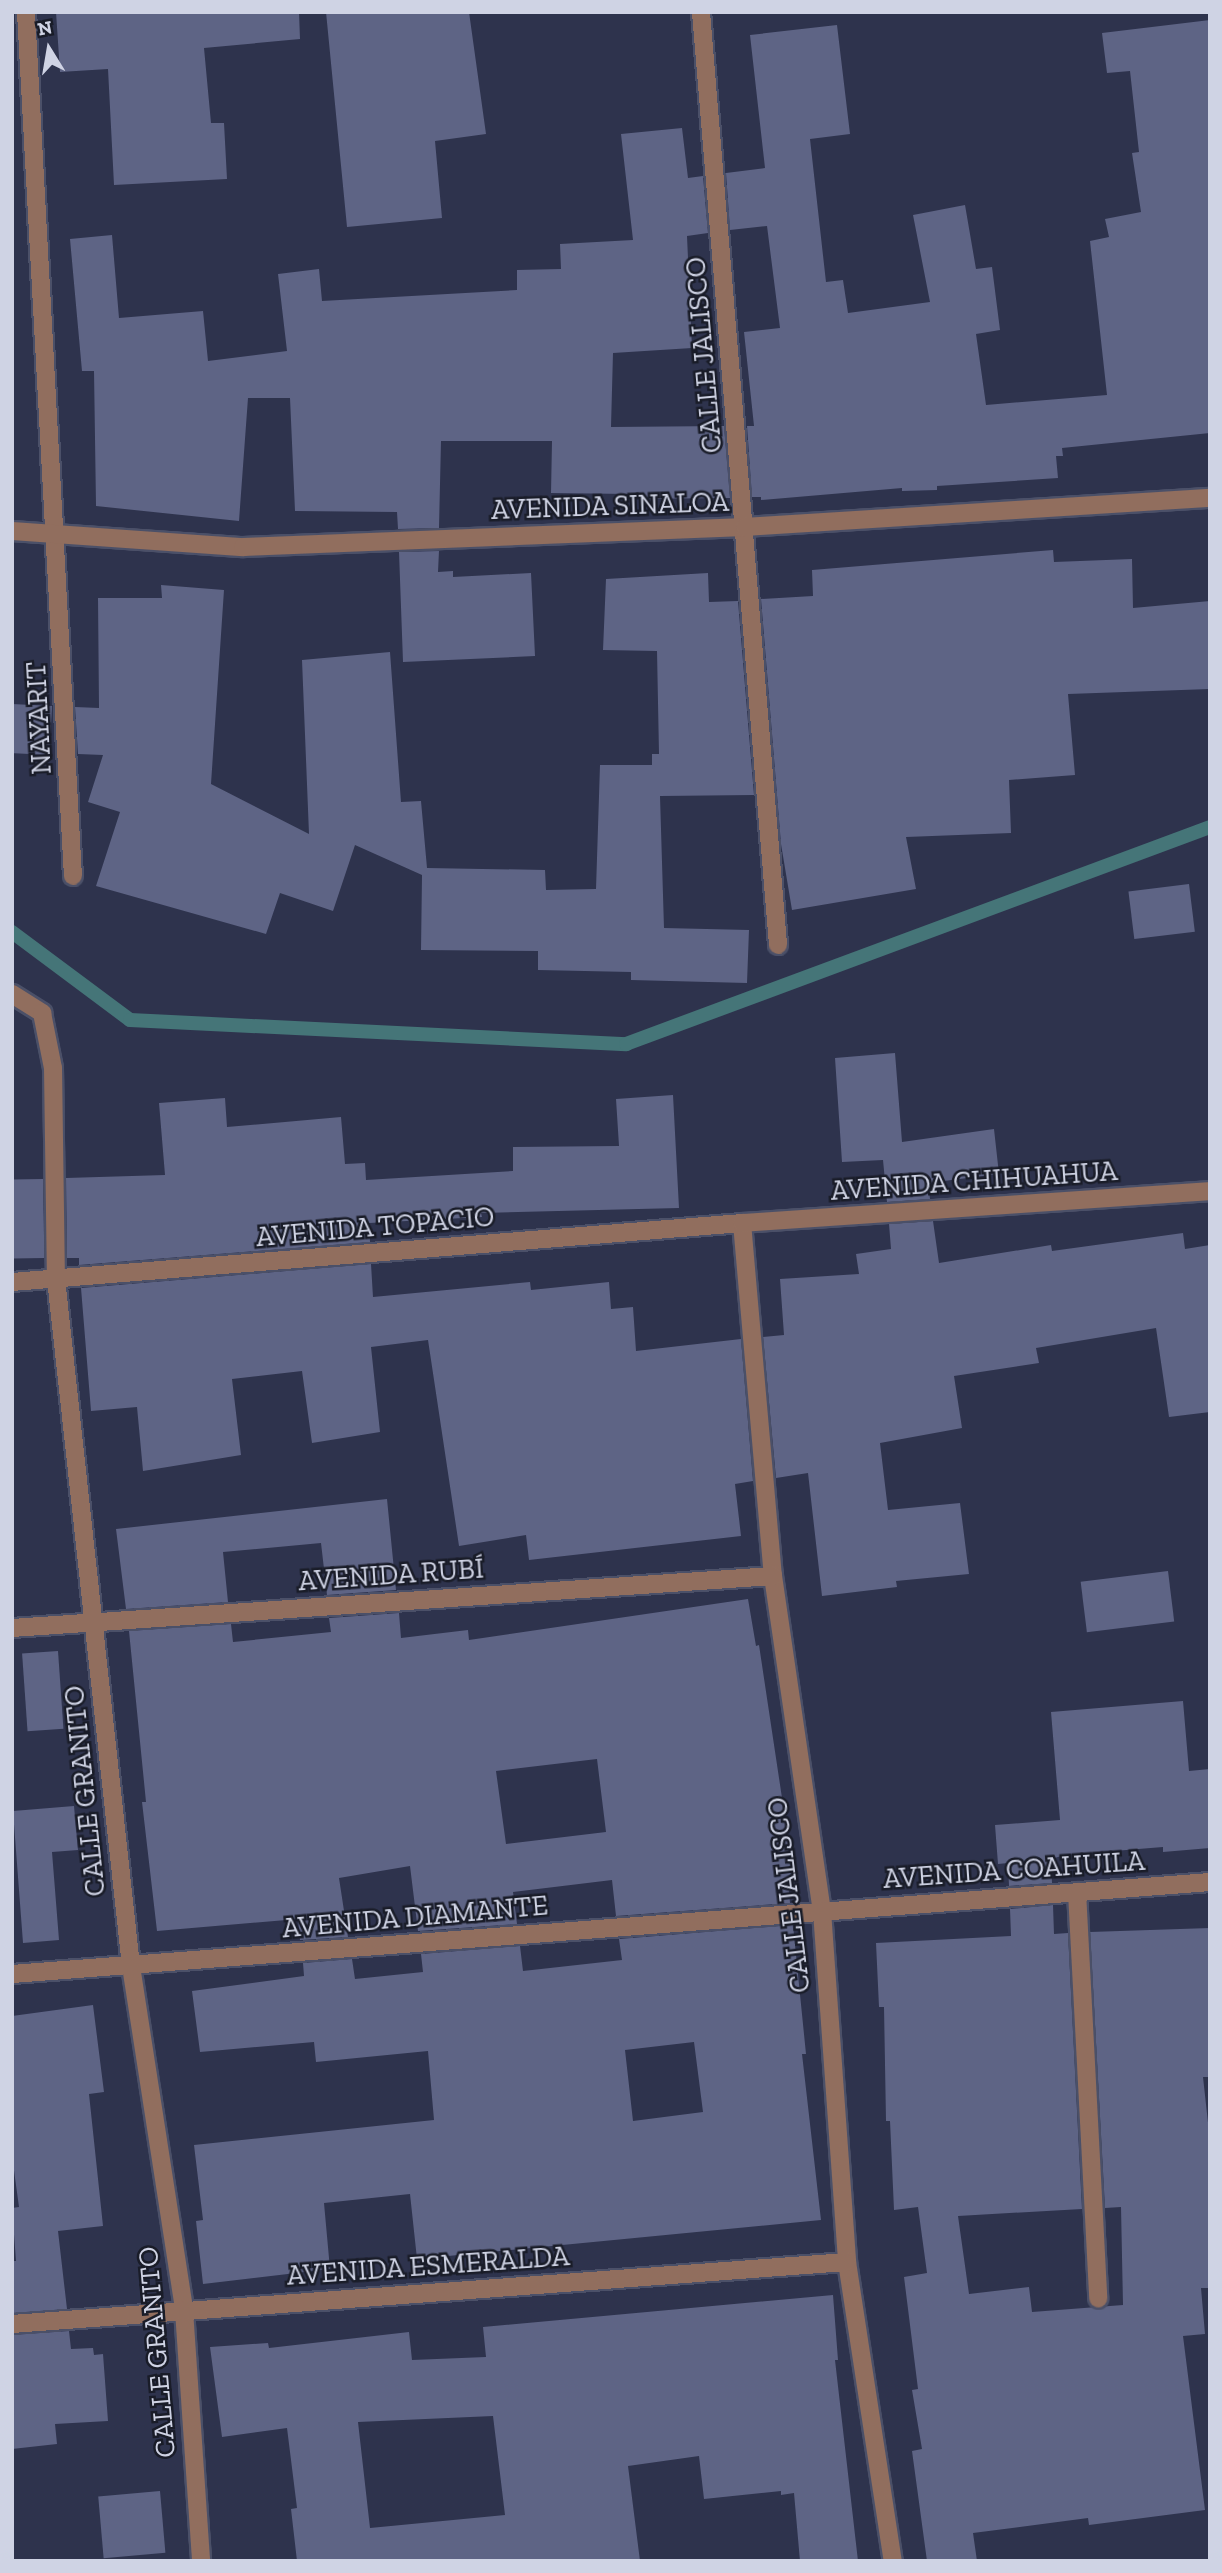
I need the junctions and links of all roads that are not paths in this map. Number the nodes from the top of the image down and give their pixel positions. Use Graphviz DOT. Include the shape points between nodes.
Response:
graph roads {
  1 [pos="26,12"];
  2 [pos="701,12"];
  3 [pos="1210,498"];
  4 [pos="745,527"];
  5 [pos="12,531"];
  6 [pos="55,536"];
  7 [pos="74,876"];
  8 [pos="778,945"];
  9 [pos="12,994"];
  10 [pos="1210,1191"];
  11 [pos="742,1223"];
  12 [pos="56,1279"];
  13 [pos="12,1282"];
  14 [pos="773,1576"];
  15 [pos="92,1622"];
  16 [pos="12,1628"];
  17 [pos="1210,1882"];
  18 [pos="1077,1892"];
  19 [pos="822,1911"];
  20 [pos="131,1966"];
  21 [pos="12,1974"];
  22 [pos="847,2262"];
  23 [pos="1098,2298"];
  24 [pos="184,2310"];
  25 [pos="12,2323"];
  26 [pos="201,2561"];
  27 [pos="893,2561"];
  1 -- 6 [label="street, NAYARIT"];
  2 -- 4 [label="street, CALLE JALISCO"];
  3 -- 4 [label="street, AVENIDA SINALOA"];
  4 -- 6 [label="street, AVENIDA SINALOA" via="243,547"];
  4 -- 8 [label="street, CALLE JALISCO"];
  5 -- 6 [label="street, AVENIDA SINALOA"];
  6 -- 7 [label="street, NAYARIT"];
  9 -- 12 [label="street, CALLE GRANITO" via="42,1013 53,1068"];
  10 -- 11 [label="street, AVENIDA CHIHUAHUA"];
  11 -- 12 [label="street, AVENIDA TOPACIO"];
  11 -- 14 [label="street, CALLE JALISCO"];
  12 -- 13 [label="street, AVENIDA TOPACIO"];
  12 -- 15 [label="street, CALLE GRANITO"];
  14 -- 15 [label="street, AVENIDA RUBÍ"];
  14 -- 19 [label="street, CALLE JALISCO"];
  15 -- 16 [label="street, AVENIDA RUBÍ"];
  15 -- 20 [label="street, CALLE GRANITO"];
  17 -- 18 [label="street, AVENIDA COAHUILA"];
  18 -- 19 [label="street, AVENIDA COAHUILA"];
  18 -- 23 [label="street"];
  19 -- 20 [label="street, AVENIDA DIAMANTE"];
  19 -- 22 [label="street, CALLE JALISCO"];
  20 -- 21 [label="street, AVENIDA DIAMANTE"];
  20 -- 24 [label="street, CALLE GRANITO"];
  22 -- 24 [label="street, AVENIDA ESMERALDA"];
  22 -- 27 [label="street, CALLE JALISCO"];
  24 -- 25 [label="street, AVENIDA ESMERALDA"];
  24 -- 26 [label="street, CALLE GRANITO"];
}
